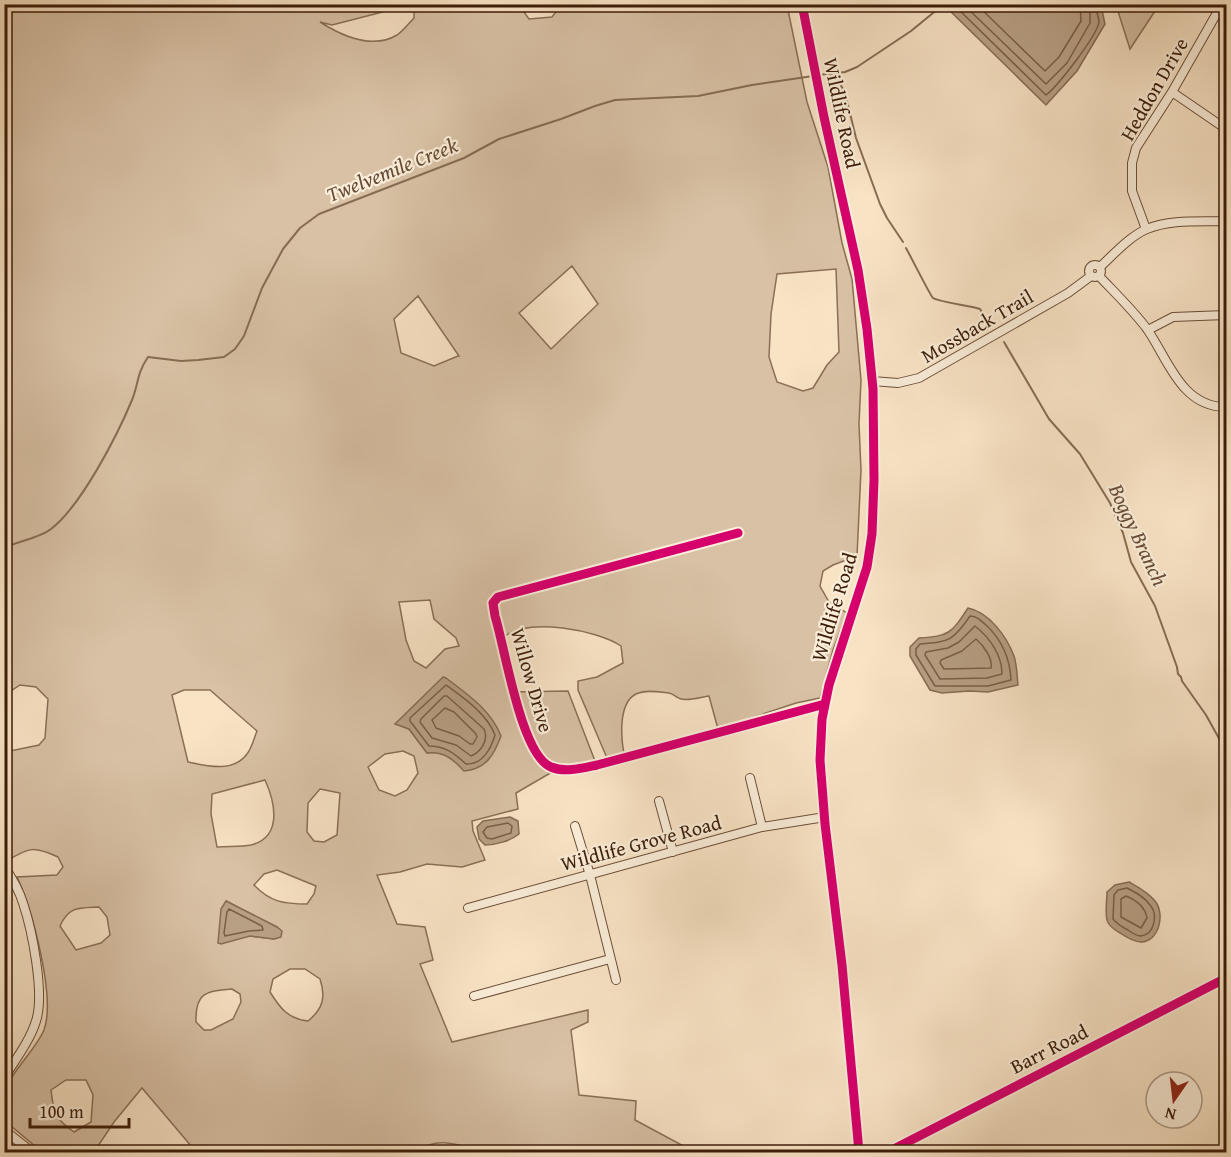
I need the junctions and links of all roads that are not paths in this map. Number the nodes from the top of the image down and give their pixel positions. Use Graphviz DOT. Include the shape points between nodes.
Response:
graph roads {
  1 [pos="802,4"];
  2 [pos="1222,4"];
  3 [pos="1172,92"];
  4 [pos="1227,129"];
  5 [pos="1227,221"];
  6 [pos="1146,229"];
  7 [pos="1097,273"];
  8 [pos="1227,315"];
  9 [pos="1148,330"];
  10 [pos="872,381"];
  11 [pos="1227,407"];
  12 [pos="738,533"];
  13 [pos="825,704"];
  14 [pos="750,778"];
  15 [pos="659,801"];
  16 [pos="825,817"];
  17 [pos="574,826"];
  18 [pos="762,827"];
  19 [pos="673,852"];
  20 [pos="4,866"];
  21 [pos="590,875"];
  22 [pos="468,908"];
  23 [pos="610,959"];
  24 [pos="1227,978"];
  25 [pos="616,980"];
  26 [pos="474,996"];
  27 [pos="4,1078"];
  28 [pos="4,1130"];
  29 [pos="32,1152"];
  30 [pos="859,1152"];
  31 [pos="888,1152"];
  1 -- 10 [label="street, Wildlife Road" via="858,270"];
  2 -- 3 [label="street, Heddon Drive"];
  3 -- 4 [label="street"];
  3 -- 6 [label="street, Heddon Drive" via="1144,135 1132,163 1132,191"];
  5 -- 6 [label="street, Mossback Trail" via="1176,222"];
  6 -- 7 [label="street, Mossback Trail" via="1122,246"];
  7 -- 9 [label="street"];
  7 -- 10 [label="street, Mossback Trail" via="919,378 898,383"];
  8 -- 9 [label="street" via="1173,317"];
  9 -- 11 [label="street" via="1188,393 1208,404"];
  10 -- 13 [label="street, Wildlife Road" via="872,534 867,567"];
  12 -- 13 [label="street, Willow Drive" via="498,597 493,603 495,616 522,722 533,747 550,767 577,769"];
  13 -- 16 [label="street, Wildlife Road" via="820,760"];
  14 -- 18 [label="street"];
  15 -- 19 [label="street"];
  16 -- 18 [label="street, Wildlife Grove Road"];
  16 -- 30 [label="street, Wildlife Road"];
  17 -- 21 [label="street"];
  18 -- 19 [label="street, Wildlife Grove Road"];
  19 -- 21 [label="street, Wildlife Grove Road"];
  20 -- 27 [label="street" via="27,915 39,1001 34,1028"];
  21 -- 22 [label="street, Wildlife Grove Road"];
  21 -- 23 [label="street"];
  23 -- 25 [label="street"];
  23 -- 26 [label="street"];
  24 -- 31 [label="street, Barr Road"];
  28 -- 29 [label="street"];
}
